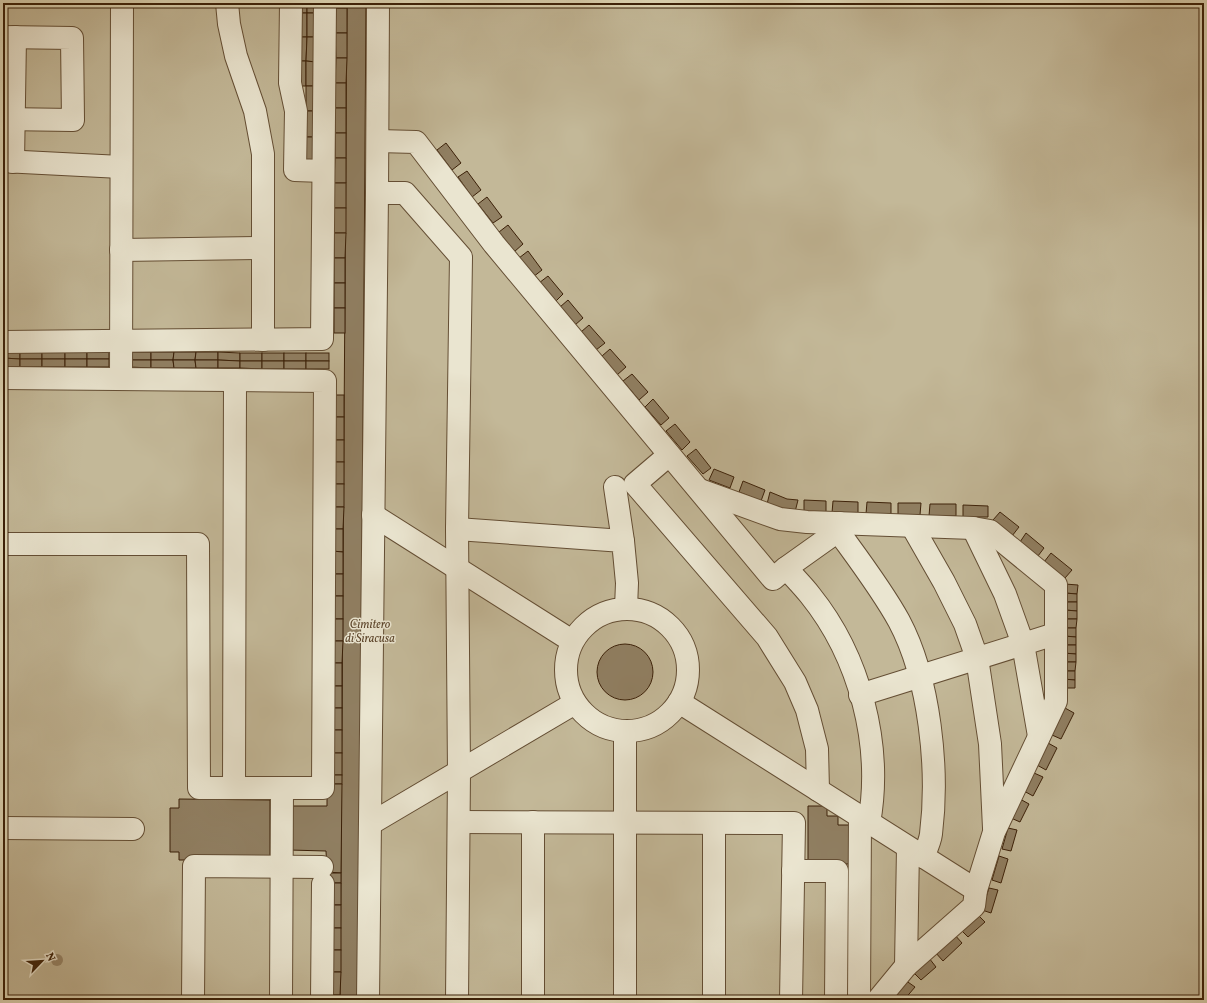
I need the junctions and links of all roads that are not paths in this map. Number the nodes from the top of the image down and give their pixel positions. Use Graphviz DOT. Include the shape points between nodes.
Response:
graph roads {
  1 [pos="122,3"];
  2 [pos="227,3"];
  3 [pos="290,3"];
  4 [pos="325,3"];
  5 [pos="378,3"];
  6 [pos="9,37"];
  7 [pos="8,119"];
  8 [pos="378,141"];
  9 [pos="8,161"];
  10 [pos="121,167"];
  11 [pos="323,170"];
  12 [pos="377,193"];
  13 [pos="263,248"];
  14 [pos="121,250"];
  15 [pos="263,340"];
  16 [pos="3,342"];
  17 [pos="121,342"];
  18 [pos="3,378"];
  19 [pos="121,379"];
  20 [pos="235,380"];
  21 [pos="668,455"];
  22 [pos="615,487"];
  23 [pos="700,490"];
  24 [pos="373,515"];
  25 [pos="912,526"];
  26 [pos="838,527"];
  27 [pos="973,528"];
  28 [pos="457,529"];
  29 [pos="623,541"];
  30 [pos="3,544"];
  31 [pos="458,568"];
  32 [pos="786,568"];
  33 [pos="626,608"];
  34 [pos="1055,634"];
  35 [pos="572,641"];
  36 [pos="1023,644"];
  37 [pos="977,658"];
  38 [pos="920,676"];
  39 [pos="860,695"];
  40 [pos="678,702"];
  41 [pos="575,703"];
  42 [pos="625,731"];
  43 [pos="1039,736"];
  44 [pos="459,772"];
  45 [pos="234,788"];
  46 [pos="282,788"];
  47 [pos="818,790"];
  48 [pos="865,820"];
  49 [pos="459,822"];
  50 [pos="533,822"];
  51 [pos="625,822"];
  52 [pos="370,824"];
  53 [pos="714,824"];
  54 [pos="3,828"];
  55 [pos="133,829"];
  56 [pos="994,832"];
  57 [pos="916,852"];
  58 [pos="282,866"];
  59 [pos="793,871"];
  60 [pos="976,890"];
  61 [pos="906,966"];
  62 [pos="193,1000"];
  63 [pos="281,1000"];
  64 [pos="322,1000"];
  65 [pos="368,1000"];
  66 [pos="457,1000"];
  67 [pos="533,1000"];
  68 [pos="625,1000"];
  69 [pos="714,1000"];
  70 [pos="791,1000"];
  71 [pos="836,1000"];
  72 [pos="859,1000"];
  73 [pos="878,1000"];
  1 -- 10 [label="lane"];
  2 -- 13 [label="lane" via="235,49 260,133 263,154"];
  3 -- 11 [label="lane" via="290,83 296,111 295,170"];
  4 -- 11 [label="lane"];
  5 -- 8 [label="lane"];
  6 -- 7 [label="lane"];
  6 -- 7 [label="lane" via="72,38 73,120"];
  7 -- 9 [label="lane"];
  8 -- 12 [label="lane"];
  8 -- 21 [label="lane" via="416,142 494,244"];
  9 -- 10 [label="lane"];
  10 -- 14 [label="lane"];
  11 -- 15 [label="lane" via="322,339"];
  12 -- 24 [label="lane"];
  12 -- 28 [label="lane" via="405,193 461,257"];
  13 -- 14 [label="lane"];
  13 -- 15 [label="lane"];
  14 -- 17 [label="lane"];
  15 -- 17 [label="lane"];
  16 -- 17 [label="lane"];
  17 -- 19 [label="lane"];
  18 -- 19 [label="lane"];
  19 -- 20 [label="lane"];
  20 -- 45 [label="lane"];
  20 -- 46 [label="lane" via="325,381 323,788"];
  21 -- 23 [label="lane"];
  21 -- 47 [label="lane" via="635,484 767,637 795,682 807,710 817,749"];
  22 -- 29 [label="lane"];
  23 -- 26 [label="lane" via="780,519"];
  23 -- 32 [label="lane" via="773,579"];
  24 -- 31 [label="lane"];
  24 -- 52 [label="lane"];
  25 -- 26 [label="lane"];
  25 -- 27 [label="lane"];
  25 -- 37 [label="lane" via="948,589"];
  26 -- 32 [label="lane"];
  26 -- 38 [label="lane" via="899,621"];
  27 -- 34 [label="lane" via="990,531 1056,585"];
  27 -- 36 [label="lane" via="1005,594"];
  28 -- 29 [label="lane"];
  28 -- 31 [label="lane"];
  29 -- 33 [label="lane" via="627,583"];
  30 -- 45 [label="lane" via="198,544 199,788"];
  31 -- 35 [label="lane"];
  31 -- 44 [label="lane"];
  32 -- 39 [label="lane" via="811,596 831,627 848,660"];
  33 -- 35 [label="lane" via="610,610 595,617"];
  33 -- 40 [label="lane" via="656,615 678,636 686,652 688,669 686,686"];
  34 -- 36 [label="lane"];
  34 -- 43 [label="lane" via="1056,700"];
  35 -- 41 [label="lane" via="566,662 567,684"];
  36 -- 37 [label="lane"];
  36 -- 43 [label="lane"];
  37 -- 38 [label="lane"];
  37 -- 56 [label="lane" via="990,744"];
  38 -- 39 [label="lane"];
  38 -- 57 [label="lane" via="935,774 930,836"];
  39 -- 48 [label="lane" via="872,751 873,780"];
  40 -- 42 [label="lane" via="669,714 656,724"];
  40 -- 47 [label="lane"];
  41 -- 42 [label="lane" via="597,724"];
  41 -- 44 [label="lane"];
  42 -- 51 [label="lane"];
  43 -- 56 [label="lane"];
  44 -- 49 [label="lane"];
  44 -- 52 [label="lane"];
  45 -- 46 [label="lane"];
  46 -- 58 [label="lane"];
  47 -- 48 [label="lane"];
  48 -- 57 [label="lane"];
  48 -- 72 [label="lane"];
  49 -- 50 [label="lane"];
  49 -- 66 [label="lane"];
  50 -- 51 [label="lane"];
  50 -- 67 [label="lane"];
  51 -- 53 [label="lane"];
  51 -- 68 [label="lane"];
  52 -- 65 [label="lane"];
  53 -- 59 [label="lane" via="794,823"];
  53 -- 69 [label="lane"];
  54 -- 55 [label="lane"];
  56 -- 60 [label="lane"];
  57 -- 60 [label="lane"];
  57 -- 61 [label="lane"];
  58 -- 62 [label="lane" via="194,866"];
  58 -- 63 [label="lane"];
  58 -- 64 [label="lane" via="322,876"];
  59 -- 70 [label="lane"];
  59 -- 71 [label="lane" via="837,871"];
  60 -- 61 [label="lane" via="974,906"];
  61 -- 73 [label="lane"];
}
